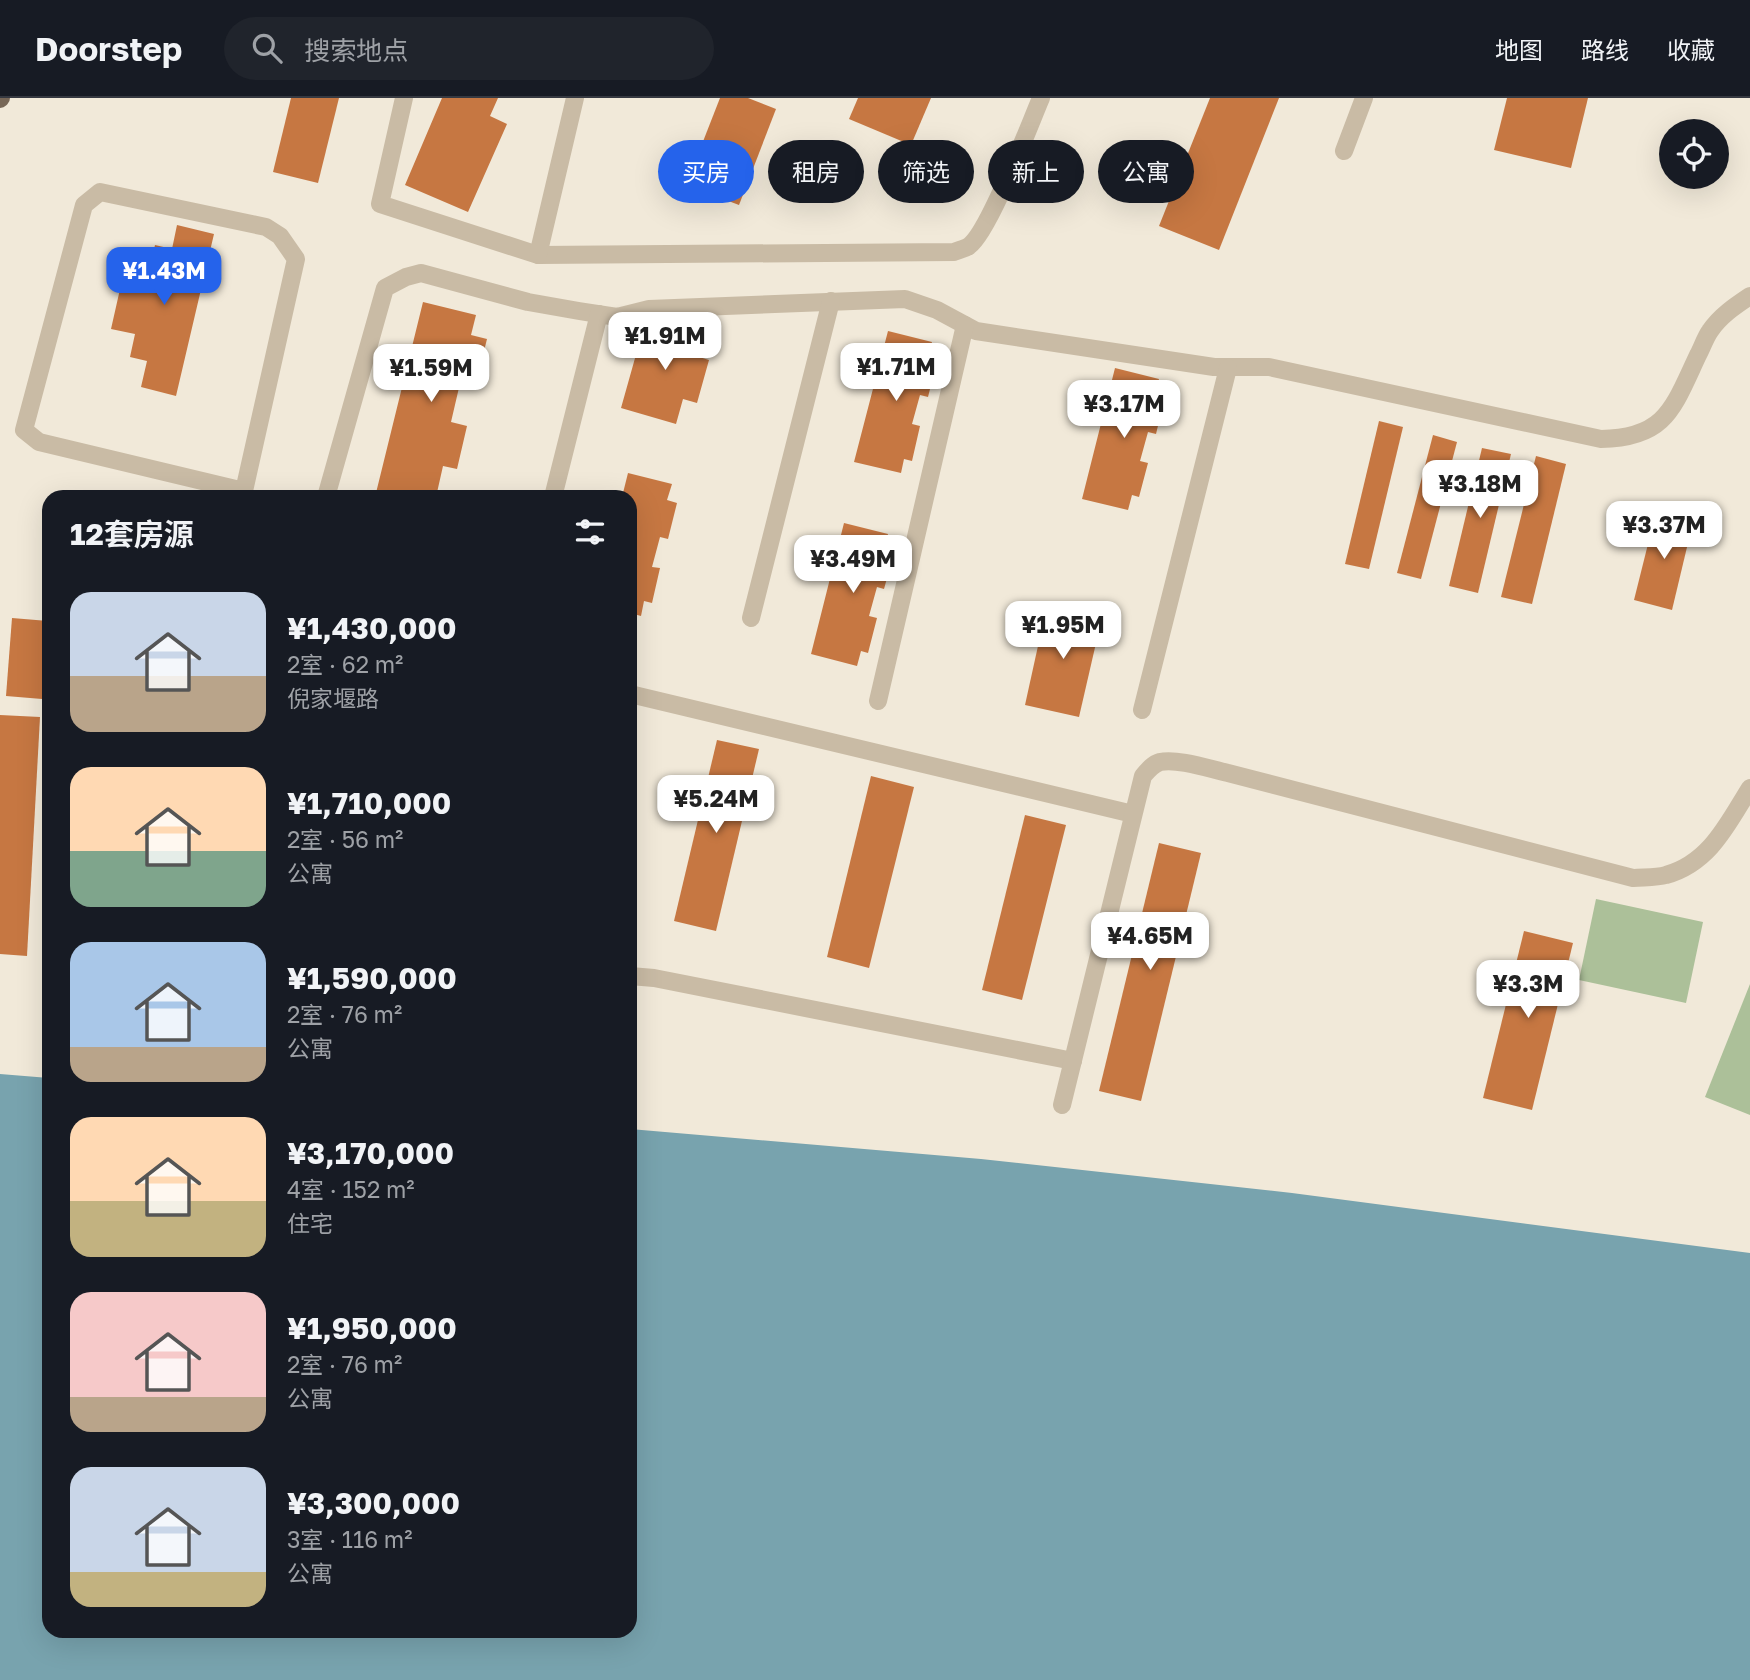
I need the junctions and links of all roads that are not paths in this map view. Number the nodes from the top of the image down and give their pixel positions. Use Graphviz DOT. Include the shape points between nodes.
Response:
graph roads {
  1 [pos="404,98"];
  2 [pos="575,98"];
  3 [pos="1041,98"];
  4 [pos="1364,98"];
  5 [pos="1344,151"];
  6 [pos="538,255"];
  7 [pos="1750,296"];
  8 [pos="831,301"];
  9 [pos="599,314"];
  10 [pos="965,325"];
  11 [pos="1228,368"];
  12 [pos="227,490"];
  13 [pos="244,490"];
  14 [pos="328,490"];
  15 [pos="555,490"];
  16 [pos="751,618"];
  17 [pos="637,696"];
  18 [pos="878,701"];
  19 [pos="1142,710"];
  20 [pos="1750,788"];
  21 [pos="1133,814"];
  22 [pos="1750,818"];
  23 [pos="1726,827"];
  24 [pos="637,977"];
  25 [pos="1073,1061"];
  26 [pos="1062,1105"];
  1 -- 6 [label="street" via="380,204"];
  2 -- 6 [label="street"];
  3 -- 6 [label="street" via="986,222 971,245 954,252"];
  4 -- 5 [label="street"];
  7 -- 11 [label="street" via="1709,331 1671,411 1651,430 1626,439 1601,439 1269,367"];
  8 -- 9 [label="street" via="649,309 617,317"];
  8 -- 10 [label="street" via="905,299"];
  8 -- 16 [label="street"];
  9 -- 14 [label="street" via="528,302 421,273 385,288"];
  9 -- 15 [label="street"];
  10 -- 11 [label="street" via="976,331"];
  10 -- 18 [label="street"];
  11 -- 19 [label="street"];
  12 -- 13 [label="street" via="39,442 24,430 84,205 100,192 266,227 280,236 296,259"];
  17 -- 21 [label="street"];
  20 -- 23 [label="street"];
  21 -- 23 [label="street" via="1143,776 1162,761 1228,773 1633,878 1665,876 1689,865 1712,848"];
  21 -- 25 [label="street"];
  22 -- 23 [label="street"];
  24 -- 25 [label="street"];
  25 -- 26 [label="street"];
}
